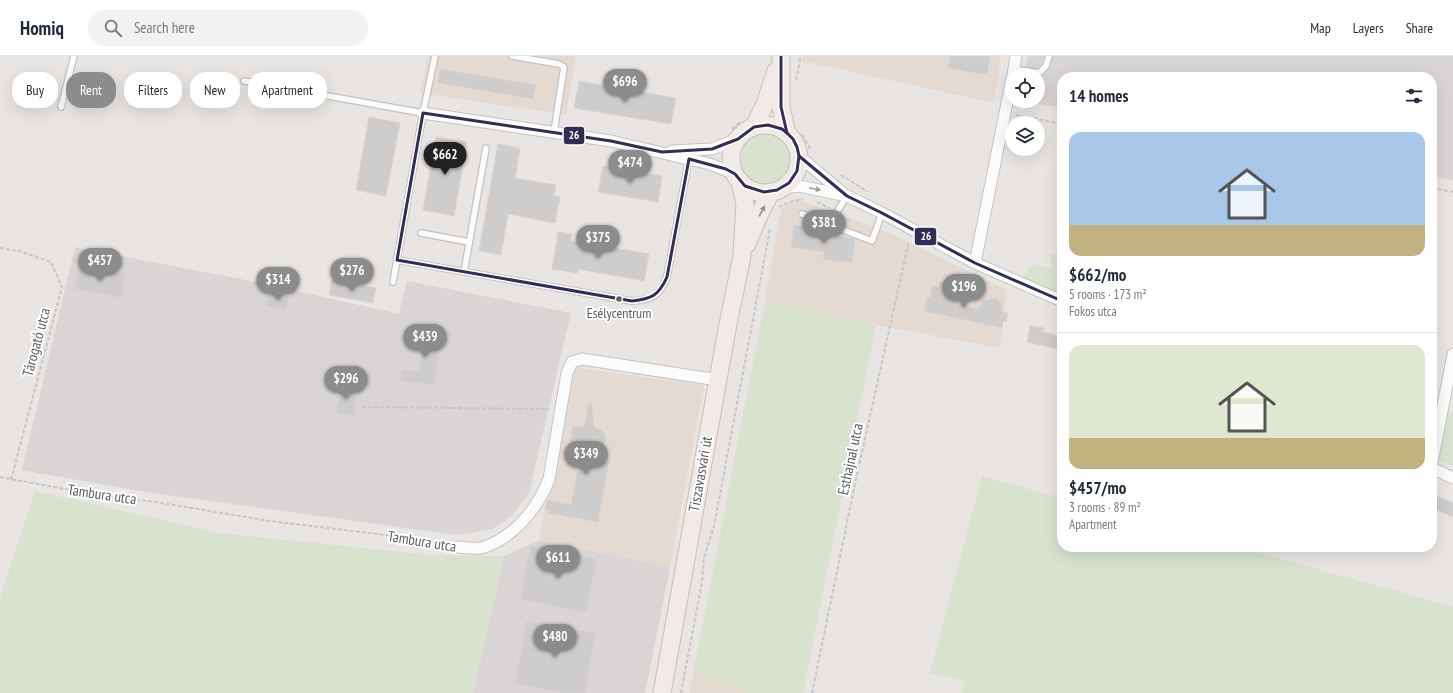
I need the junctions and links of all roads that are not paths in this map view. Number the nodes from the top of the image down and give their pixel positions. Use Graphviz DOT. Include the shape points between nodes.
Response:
graph roads {
  1 [pos="74,56"];
  2 [pos="435,56"];
  3 [pos="512,56"];
  4 [pos="1016,56"];
  5 [pos="1049,56"];
  6 [pos="780,58"];
  7 [pos="1014,68"];
  8 [pos="1044,68"];
  9 [pos="244,81"];
  10 [pos="61,107"];
  11 [pos="1007,108"];
  12 [pos="423,113"];
  13 [pos="754,127"];
  14 [pos="554,132"];
  15 [pos="795,134"];
  16 [pos="738,139"];
  17 [pos="486,148"];
  18 [pos="690,155"];
  19 [pos="806,155"];
  20 [pos="738,178"];
  21 [pos="777,190"];
  22 [pos="846,196"];
  23 [pos="882,213"];
  24 [pos="802,214"];
  25 [pos="829,224"];
  26 [pos="421,233"];
  27 [pos="469,242"];
  28 [pos="742,256"];
  29 [pos="397,260"];
  30 [pos="975,263"];
  31 [pos="464,272"];
  32 [pos="393,282"];
  33 [pos="1057,299"];
  34 [pos="1453,354"];
  35 [pos="718,380"];
  36 [pos="1437,437"];
  37 [pos="1437,470"];
  38 [pos="1453,478"];
  39 [pos="459,547"];
  40 [pos="662,693"];
  1 -- 10 [label="lane"];
  2 -- 12 [label="lane"];
  3 -- 14 [label="lane" via="564,67"];
  4 -- 7 [label="street"];
  5 -- 8 [label="lane"];
  6 -- 13 [label="main road" via="765,104"];
  6 -- 15 [label="main road" via="781,107"];
  9 -- 12 [label="lane"];
  11 -- 30 [label="street"];
  12 -- 14 [label="street"];
  12 -- 29 [label="lane"];
  13 -- 15 [label="main road" via="768,125"];
  13 -- 16 [label="main road"];
  14 -- 18 [label="street"];
  15 -- 19 [label="main road" via="795,143"];
  16 -- 18 [label="street"];
  16 -- 20 [label="main road" via="732,156 732,165"];
  17 -- 27 [label="lane"];
  18 -- 20 [label="street" via="701,162 726,169"];
  18 -- 31 [label="lane" via="667,277 663,288 654,297 632,301"];
  19 -- 21 [label="main road" via="788,183"];
  19 -- 22 [label="street"];
  20 -- 21 [label="main road" via="745,186 758,192"];
  20 -- 28 [label="main road" via="745,204"];
  21 -- 22 [label="street, one-way" via="799,186"];
  28 -- 21 [label="main road, one-way" via="760,213"];
  22 -- 23 [label="street"];
  22 -- 25 [label="lane"];
  23 -- 25 [label="lane" via="872,241"];
  23 -- 30 [label="street"];
  24 -- 25 [label="lane"];
  26 -- 27 [label="lane"];
  27 -- 31 [label="lane"];
  28 -- 35 [label="main road, Tiszavasvári út"];
  29 -- 31 [label="lane"];
  29 -- 32 [label="lane"];
  30 -- 33 [label="street"];
  34 -- 36 [label="street"];
  35 -- 39 [label="street, Tambura utca" via="582,359 572,362 567,373 549,479 543,494 518,526 504,537 480,548"];
  35 -- 40 [label="main road, Tiszavasvári út"];
  37 -- 38 [label="street"];
}
